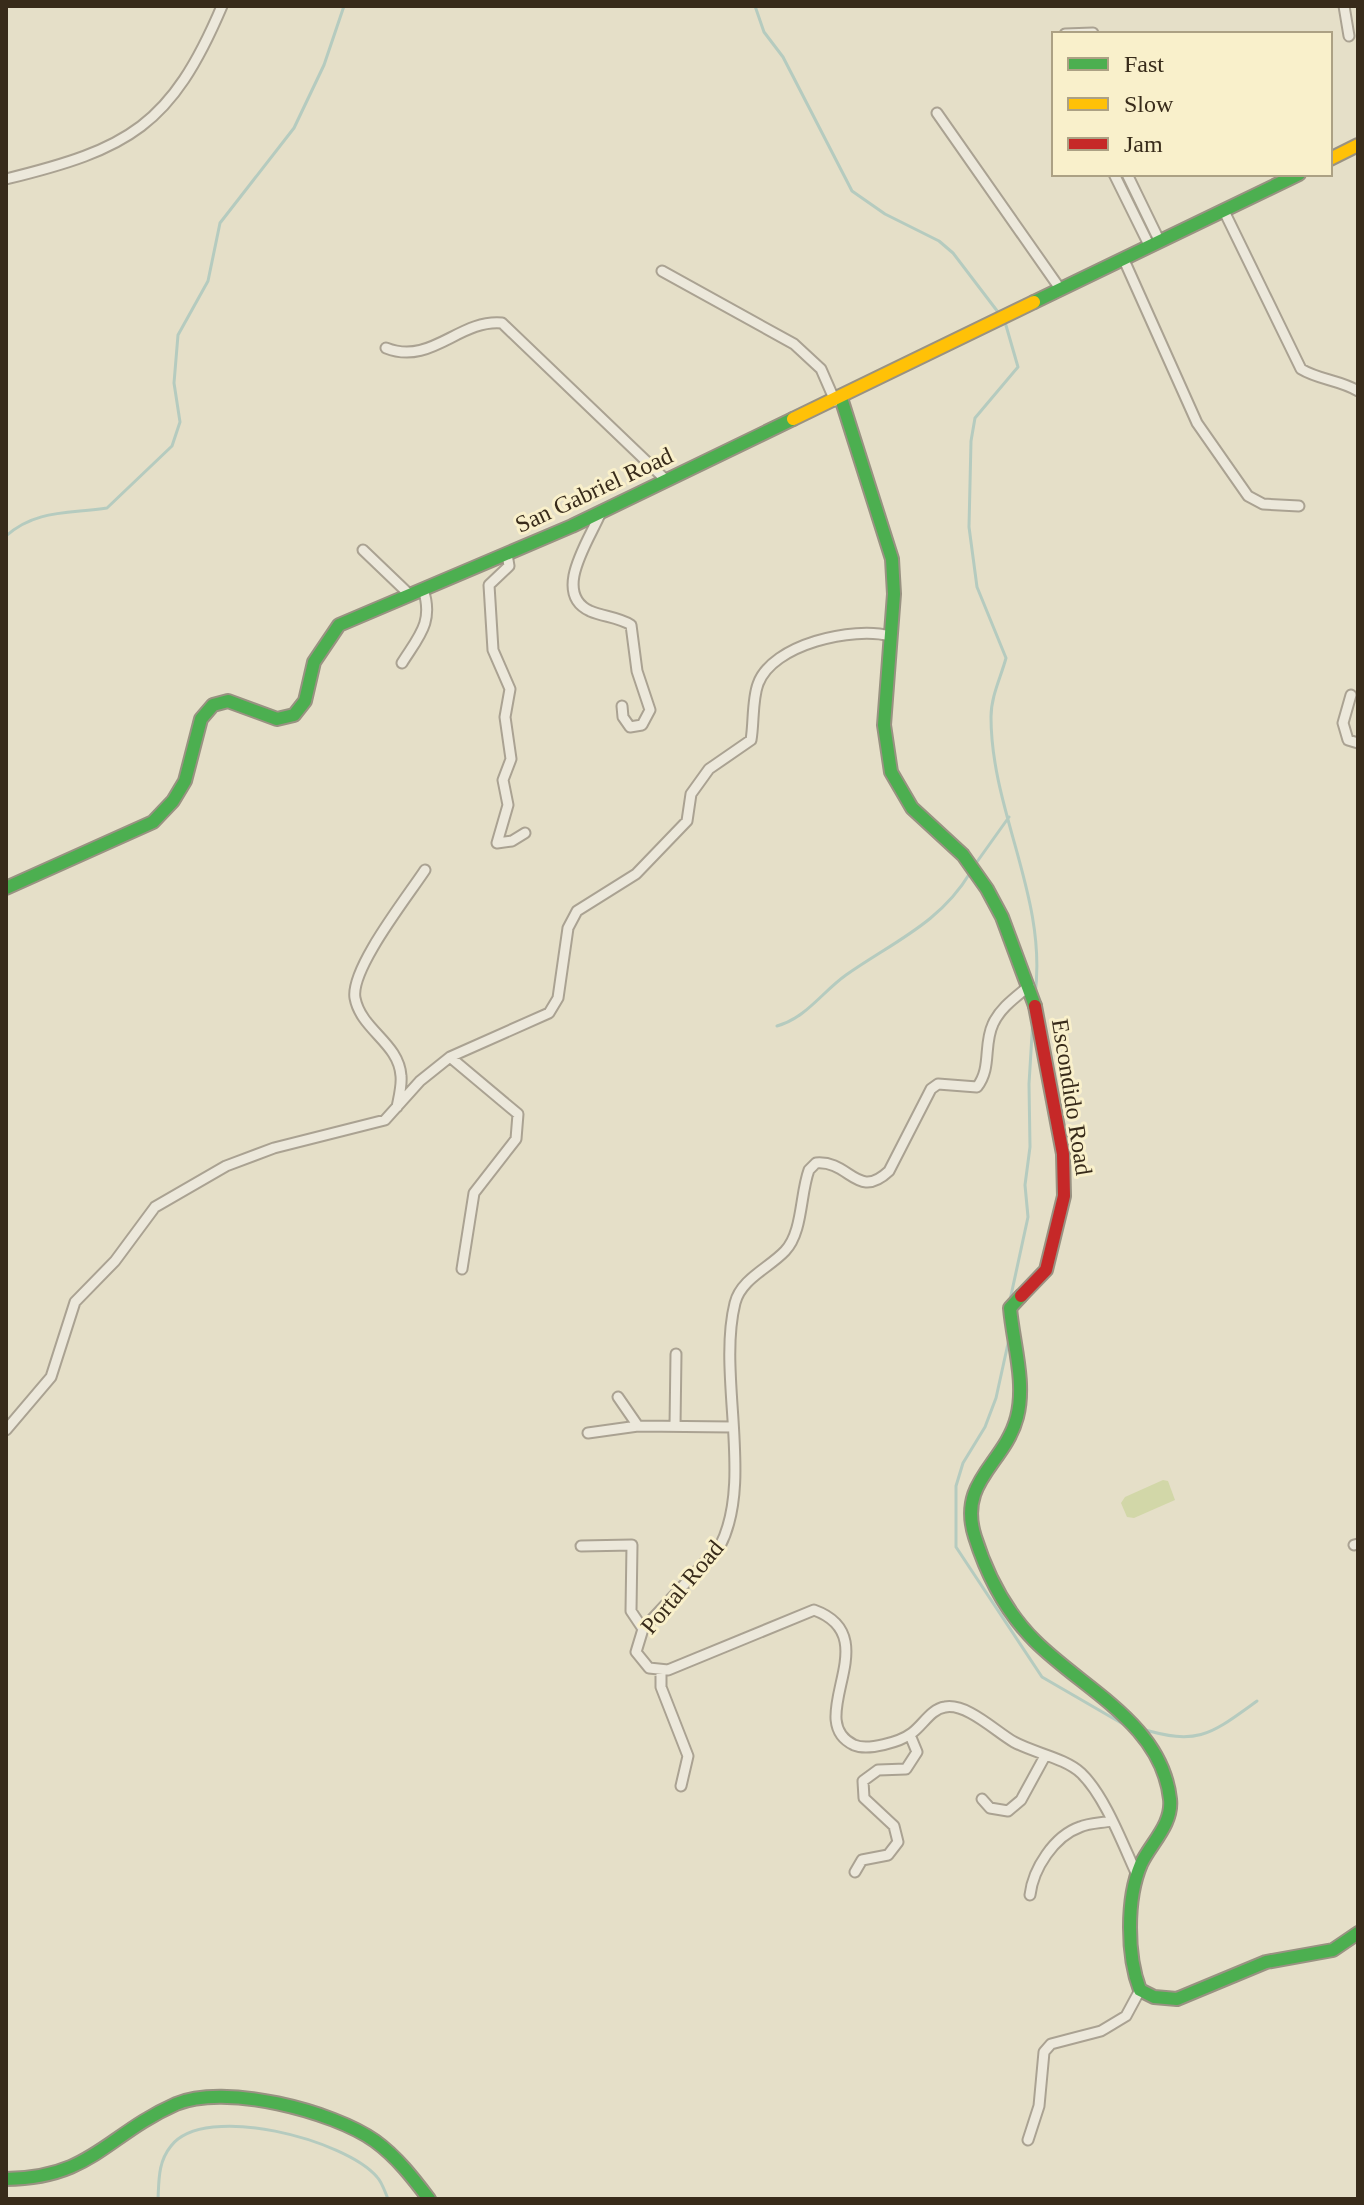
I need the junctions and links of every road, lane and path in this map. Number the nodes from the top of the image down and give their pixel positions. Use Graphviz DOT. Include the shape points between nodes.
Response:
graph roads {
  1 [pos="222,6"];
  2 [pos="1344,6"];
  3 [pos="1349,36"];
  4 [pos="937,113"];
  5 [pos="1358,145"];
  6 [pos="1332,158"];
  7 [pos="1115,176"];
  8 [pos="1128,176"];
  9 [pos="1295,176"];
  10 [pos="6,179"];
  11 [pos="1224,211"];
  12 [pos="1155,245"];
  13 [pos="1124,260"];
  14 [pos="662,271"];
  15 [pos="1061,290"];
  16 [pos="386,348"];
  17 [pos="1358,391"];
  18 [pos="838,400"];
  19 [pos="667,481"];
  20 [pos="1299,506"];
  21 [pos="601,512"];
  22 [pos="363,550"];
  23 [pos="507,554"];
  24 [pos="423,589"];
  25 [pos="410,595"];
  26 [pos="890,636"];
  27 [pos="402,663"];
  28 [pos="1351,695"];
  29 [pos="622,706"];
  30 [pos="1358,743"];
  31 [pos="525,833"];
  32 [pos="425,870"];
  33 [pos="6,888"];
  34 [pos="1029,986"];
  35 [pos="450,1057"];
  36 [pos="397,1107"];
  37 [pos="462,1269"];
  38 [pos="676,1354"];
  39 [pos="618,1397"];
  40 [pos="638,1426"];
  41 [pos="675,1426"];
  42 [pos="732,1427"];
  43 [pos="6,1430"];
  44 [pos="588,1433"];
  45 [pos="581,1546"];
  46 [pos="643,1629"];
  47 [pos="661,1671"];
  48 [pos="910,1735"];
  49 [pos="1045,1756"];
  50 [pos="681,1786"];
  51 [pos="982,1799"];
  52 [pos="1111,1821"];
  53 [pos="855,1872"];
  54 [pos="1137,1875"];
  55 [pos="1030,1895"];
  56 [pos="1358,1933"];
  57 [pos="1140,1990"];
  58 [pos="1028,2140"];
  59 [pos="6,2179"];
  60 [pos="429,2199"];
  1 -- 10 [label="street" via="195,62 150,121 110,149"];
  2 -- 3 [label="street"];
  4 -- 15 [label="street"];
  5 -- 6 [label="street"];
  7 -- 12 [label="street"];
  8 -- 12 [label="street"];
  9 -- 11 [label="street, San Gabriel Road"];
  11 -- 12 [label="street, San Gabriel Road"];
  11 -- 17 [label="street" via="1301,369"];
  12 -- 13 [label="street, San Gabriel Road"];
  13 -- 15 [label="street, San Gabriel Road"];
  13 -- 20 [label="street" via="1197,423 1248,496 1263,504"];
  14 -- 18 [label="street" via="794,344 821,369"];
  15 -- 18 [label="street, San Gabriel Road"];
  16 -- 19 [label="street" via="401,354 427,351 488,322 502,323"];
  18 -- 19 [label="street, San Gabriel Road"];
  18 -- 26 [label="street, Escondido Road" via="889,545 894,594"];
  19 -- 21 [label="street, San Gabriel Road"];
  21 -- 23 [label="street, San Gabriel Road"];
  21 -- 29 [label="street" via="571,583 575,599 590,611 631,625 637,671 650,710 642,725 630,727"];
  22 -- 25 [label="street"];
  23 -- 24 [label="street, San Gabriel Road"];
  23 -- 31 [label="street" via="509,566 489,585 493,650 510,689 505,717 511,759 503,780 508,805 497,843"];
  24 -- 25 [label="street, San Gabriel Road"];
  24 -- 27 [label="street" via="429,608 424,629"];
  25 -- 33 [label="street, San Gabriel Road" via="339,625 314,662 305,701 294,715 277,719 228,701 213,705 201,719 185,781 153,822"];
  26 -- 34 [label="street, Escondido Road" via="884,725 891,772 912,808 963,855 987,889"];
  26 -- 35 [label="street" via="829,638 778,659 758,684 751,740 709,769 691,794 687,821 636,874 577,911 568,928 558,998 549,1013"];
  28 -- 30 [label="street" via="1343,723 1348,740"];
  32 -- 36 [label="street" via="363,967 355,996 364,1020 388,1043 401,1074"];
  34 -- 42 [label="street, Portal Road" via="992,1025 983,1080 969,1089 938,1084 931,1089 889,1171 878,1181 868,1184 829,1162 809,1170 788,1248 749,1281 735,1301"];
  34 -- 54 [label="street, Escondido Road" via="1063,1154 1064,1196 1046,1270 1010,1308 1018,1370 1017,1417 972,1495 968,1516 1015,1618 1037,1644 1144,1736 1163,1774 1169,1813"];
  35 -- 36 [label="street"];
  35 -- 37 [label="street" via="518,1114 516,1139 474,1193"];
  36 -- 43 [label="street" via="385,1120 226,1166 155,1207 115,1261 75,1302 51,1377"];
  38 -- 41 [label="street"];
  39 -- 40 [label="street"];
  40 -- 41 [label="street"];
  40 -- 44 [label="street"];
  41 -- 42 [label="street"];
  42 -- 46 [label="street, Portal Road" via="729,1530"];
  45 -- 46 [label="street" via="632,1545 631,1611"];
  46 -- 47 [label="street, Portal Road" via="636,1643 638,1658"];
  47 -- 48 [label="street, Portal Road" via="814,1610 833,1617 845,1633 847,1652 836,1717 843,1734 853,1744 870,1748"];
  47 -- 50 [label="street" via="661,1687 688,1756"];
  48 -- 49 [label="street, Portal Road" via="941,1707 957,1706"];
  48 -- 53 [label="street" via="917,1752 906,1769 878,1770 863,1781 864,1798 894,1826 898,1842 888,1855 862,1860"];
  49 -- 51 [label="street" via="1021,1800 1008,1811 990,1808"];
  49 -- 52 [label="street, Portal Road" via="1080,1772"];
  52 -- 54 [label="street, Portal Road"];
  52 -- 55 [label="street" via="1080,1827 1055,1843"];
  54 -- 57 [label="street, Escondido Road" via="1133,1957"];
  56 -- 57 [label="street" via="1333,1950 1266,1962 1177,1999"];
  57 -- 58 [label="street" via="1126,2016 1101,2031 1051,2044 1044,2052 1039,2106"];
  59 -- 60 [label="street" via="79,2168 174,2104 212,2095 315,2112 352,2125 389,2151"];
}
